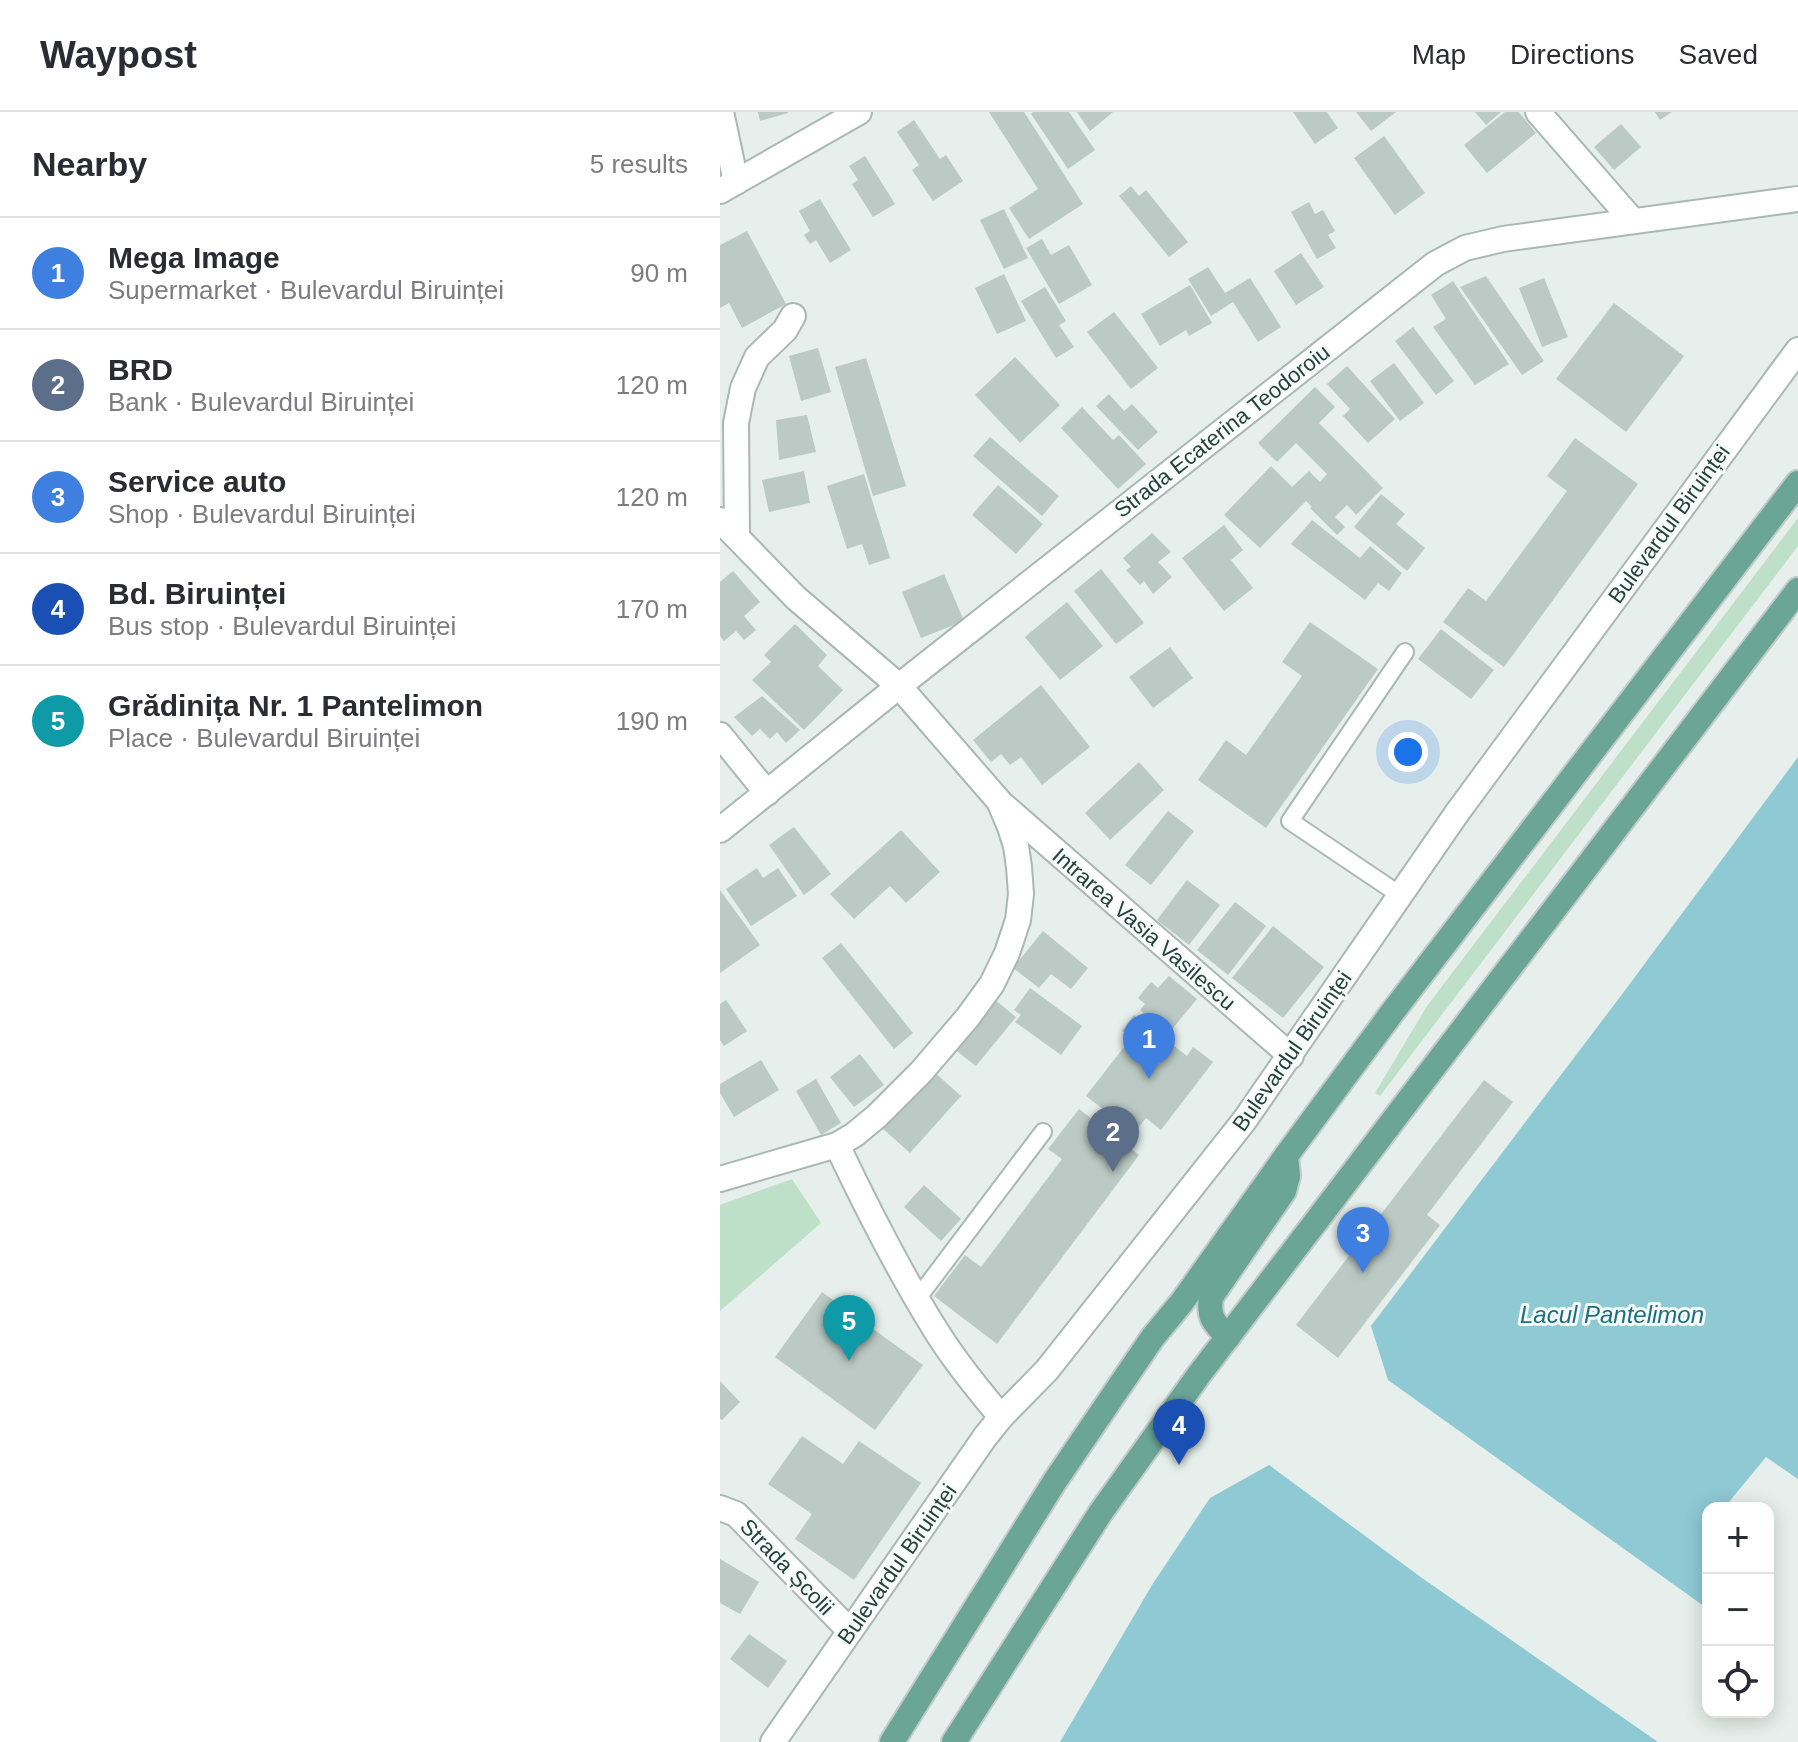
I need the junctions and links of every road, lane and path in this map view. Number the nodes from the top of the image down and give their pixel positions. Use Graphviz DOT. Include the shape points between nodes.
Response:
graph roads {
  1 [pos="721,112"];
  2 [pos="859,112"];
  3 [pos="1538,112"];
  4 [pos="728,186"];
  5 [pos="1798,199"];
  6 [pos="1633,221"];
  7 [pos="793,316"];
  8 [pos="1798,350"];
  9 [pos="1798,483"];
  10 [pos="728,528"];
  11 [pos="1798,590"];
  12 [pos="1405,652"];
  13 [pos="899,686"];
  14 [pos="720,735"];
  15 [pos="767,793"];
  16 [pos="999,801"];
  17 [pos="720,830"];
  18 [pos="1400,895"];
  19 [pos="1291,1056"];
  20 [pos="1043,1132"];
  21 [pos="837,1145"];
  22 [pos="1286,1156"];
  23 [pos="720,1179"];
  24 [pos="917,1299"];
  25 [pos="1228,1337"];
  26 [pos="1001,1417"];
  27 [pos="720,1508"];
  28 [pos="850,1631"];
  29 [pos="773,1742"];
  30 [pos="892,1742"];
  31 [pos="954,1742"];
  1 -- 4 [label="street"];
  2 -- 4 [label="street"];
  3 -- 6 [label="street"];
  5 -- 6 [label="street, Strada Ecaterina Teodoroiu"];
  6 -- 13 [label="street, Strada Ecaterina Teodoroiu" via="1503,239 1465,248 1435,264"];
  7 -- 10 [label="street" via="757,357 743,388"];
  8 -- 18 [label="street, Bulevardul Biruinței"];
  9 -- 22 [label="main road"];
  10 -- 13 [label="street" via="796,598"];
  11 -- 25 [label="main road"];
  12 -- 18 [label="lane" via="1290,821"];
  13 -- 15 [label="street, Strada Ecaterina Teodoroiu"];
  13 -- 16 [label="street"];
  14 -- 15 [label="street"];
  15 -- 17 [label="street, Strada Ecaterina Teodoroiu"];
  16 -- 19 [label="street, Intrarea Vasia Vasilescu"];
  16 -- 21 [label="street" via="1016,846 1021,894 1007,953 992,984 921,1072 877,1116"];
  18 -- 19 [label="street, Bulevardul Biruinței"];
  19 -- 26 [label="street, Bulevardul Biruinței" via="1108,1295"];
  20 -- 24 [label="lane"];
  21 -- 23 [label="street"];
  21 -- 24 [label="street"];
  22 -- 25 [label="main road" via="1284,1191 1211,1297 1209,1312"];
  22 -- 30 [label="main road" via="1055,1481"];
  24 -- 26 [label="street"];
  25 -- 31 [label="main road" via="1101,1512"];
  26 -- 28 [label="street, Bulevardul Biruinței"];
  27 -- 28 [label="street, Strada Școlii" via="736,1514"];
  28 -- 29 [label="street, Bulevardul Biruinței"];
}
